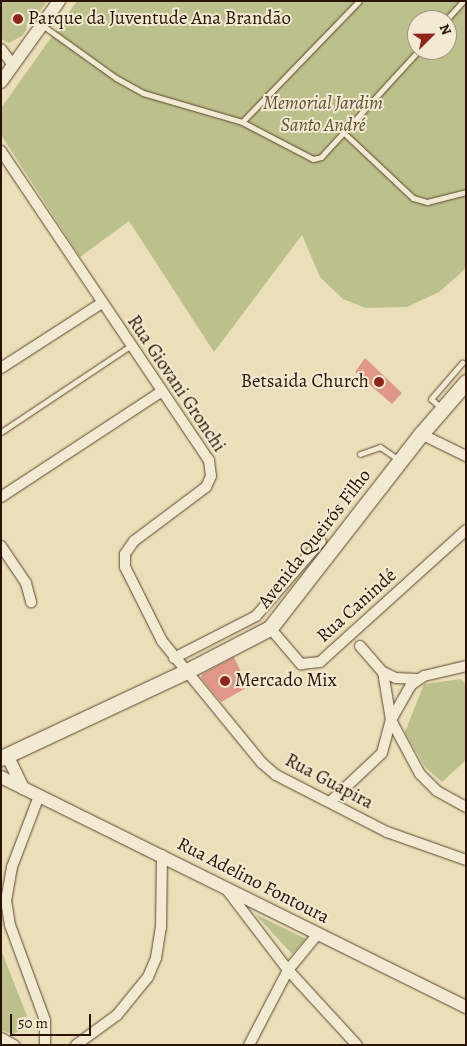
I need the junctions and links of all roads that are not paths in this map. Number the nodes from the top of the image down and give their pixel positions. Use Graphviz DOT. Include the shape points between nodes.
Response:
graph roads {
  1 [pos="59,1"];
  2 [pos="359,1"];
  3 [pos="42,25"];
  4 [pos="1,49"];
  5 [pos="410,60"];
  6 [pos="13,65"];
  7 [pos="1,82"];
  8 [pos="242,122"];
  9 [pos="344,133"];
  10 [pos="1,151"];
  11 [pos="466,192"];
  12 [pos="102,303"];
  13 [pos="130,346"];
  14 [pos="462,363"];
  15 [pos="1,368"];
  16 [pos="456,385"];
  17 [pos="161,392"];
  18 [pos="1,432"];
  19 [pos="421,434"];
  20 [pos="360,454"];
  21 [pos="466,456"];
  22 [pos="400,460"];
  23 [pos="1,496"];
  24 [pos="466,530"];
  25 [pos="321,541"];
  26 [pos="1,546"];
  27 [pos="31,602"];
  28 [pos="270,628"];
  29 [pos="360,646"];
  30 [pos="174,658"];
  31 [pos="466,666"];
  32 [pos="185,672"];
  33 [pos="383,672"];
  34 [pos="417,679"];
  35 [pos="392,720"];
  36 [pos="4,756"];
  37 [pos="1,777"];
  38 [pos="23,788"];
  39 [pos="39,796"];
  40 [pos="330,802"];
  41 [pos="466,807"];
  42 [pos="162,855"];
  43 [pos="466,860"];
  44 [pos="224,885"];
  45 [pos="318,935"];
  46 [pos="288,970"];
  47 [pos="466,1008"];
  48 [pos="1,1038"];
  49 [pos="14,1045"];
  50 [pos="45,1045"];
  51 [pos="76,1045"];
  52 [pos="249,1045"];
  53 [pos="356,1045"];
  1 -- 3 [label="street"];
  2 -- 8 [label="lane"];
  3 -- 6 [label="street"];
  3 -- 8 [label="lane" via="116,78 143,93"];
  4 -- 6 [label="street"];
  5 -- 9 [label="lane"];
  6 -- 7 [label="street"];
  8 -- 9 [label="lane" via="313,159 319,158"];
  9 -- 11 [label="lane" via="413,198 427,202"];
  10 -- 12 [label="street, Rua Giovani Gronchi"];
  12 -- 13 [label="street, Rua Giovani Gronchi"];
  12 -- 15 [label="street"];
  13 -- 17 [label="street, Rua Giovani Gronchi"];
  13 -- 18 [label="lane"];
  14 -- 16 [label="lane"];
  16 -- 19 [label="main road, Avenida Queirós Filho" via="442,410"];
  17 -- 23 [label="street"];
  17 -- 30 [label="street, Rua Giovani Gronchi" via="209,460 211,469 209,482 202,492 134,541 124,554 129,576 156,633"];
  19 -- 21 [label="street"];
  19 -- 22 [label="main road, Avenida Queirós Filho"];
  20 -- 22 [label="lane" via="380,447"];
  22 -- 28 [label="main road, Avenida Queirós Filho"];
  24 -- 28 [label="street, Rua Canindé" via="320,662 301,664"];
  25 -- 30 [label="street, Avenida Queirós Filho" via="256,616"];
  26 -- 27 [label="street" via="26,583"];
  28 -- 32 [label="main road, Avenida Queirós Filho"];
  29 -- 33 [label="street"];
  30 -- 32 [label="street, Rua Giovani Gronchi"];
  31 -- 34 [label="street"];
  32 -- 36 [label="main road, Avenida Queirós Filho"];
  32 -- 40 [label="street, Rua Guapira" via="270,770"];
  33 -- 34 [label="street" via="396,678"];
  33 -- 35 [label="street"];
  34 -- 35 [label="street" via="407,689"];
  35 -- 40 [label="street" via="382,752"];
  35 -- 41 [label="street" via="428,784"];
  36 -- 38 [label="street"];
  37 -- 38 [label="street, Rua Adelino Fontoura"];
  38 -- 39 [label="street, Rua Adelino Fontoura"];
  39 -- 42 [label="street, Rua Adelino Fontoura"];
  39 -- 50 [label="street" via="12,867 6,900 10,925 44,1020"];
  40 -- 43 [label="street, Rua Guapira" via="399,838"];
  42 -- 44 [label="street, Rua Adelino Fontoura"];
  42 -- 51 [label="street" via="161,928 156,958 148,978 117,1015"];
  44 -- 45 [label="street, Rua Adelino Fontoura"];
  44 -- 46 [label="street"];
  45 -- 46 [label="street"];
  45 -- 47 [label="street, Rua Adelino Fontoura"];
  46 -- 52 [label="street"];
  46 -- 53 [label="street"];
  48 -- 49 [label="street"];
}
